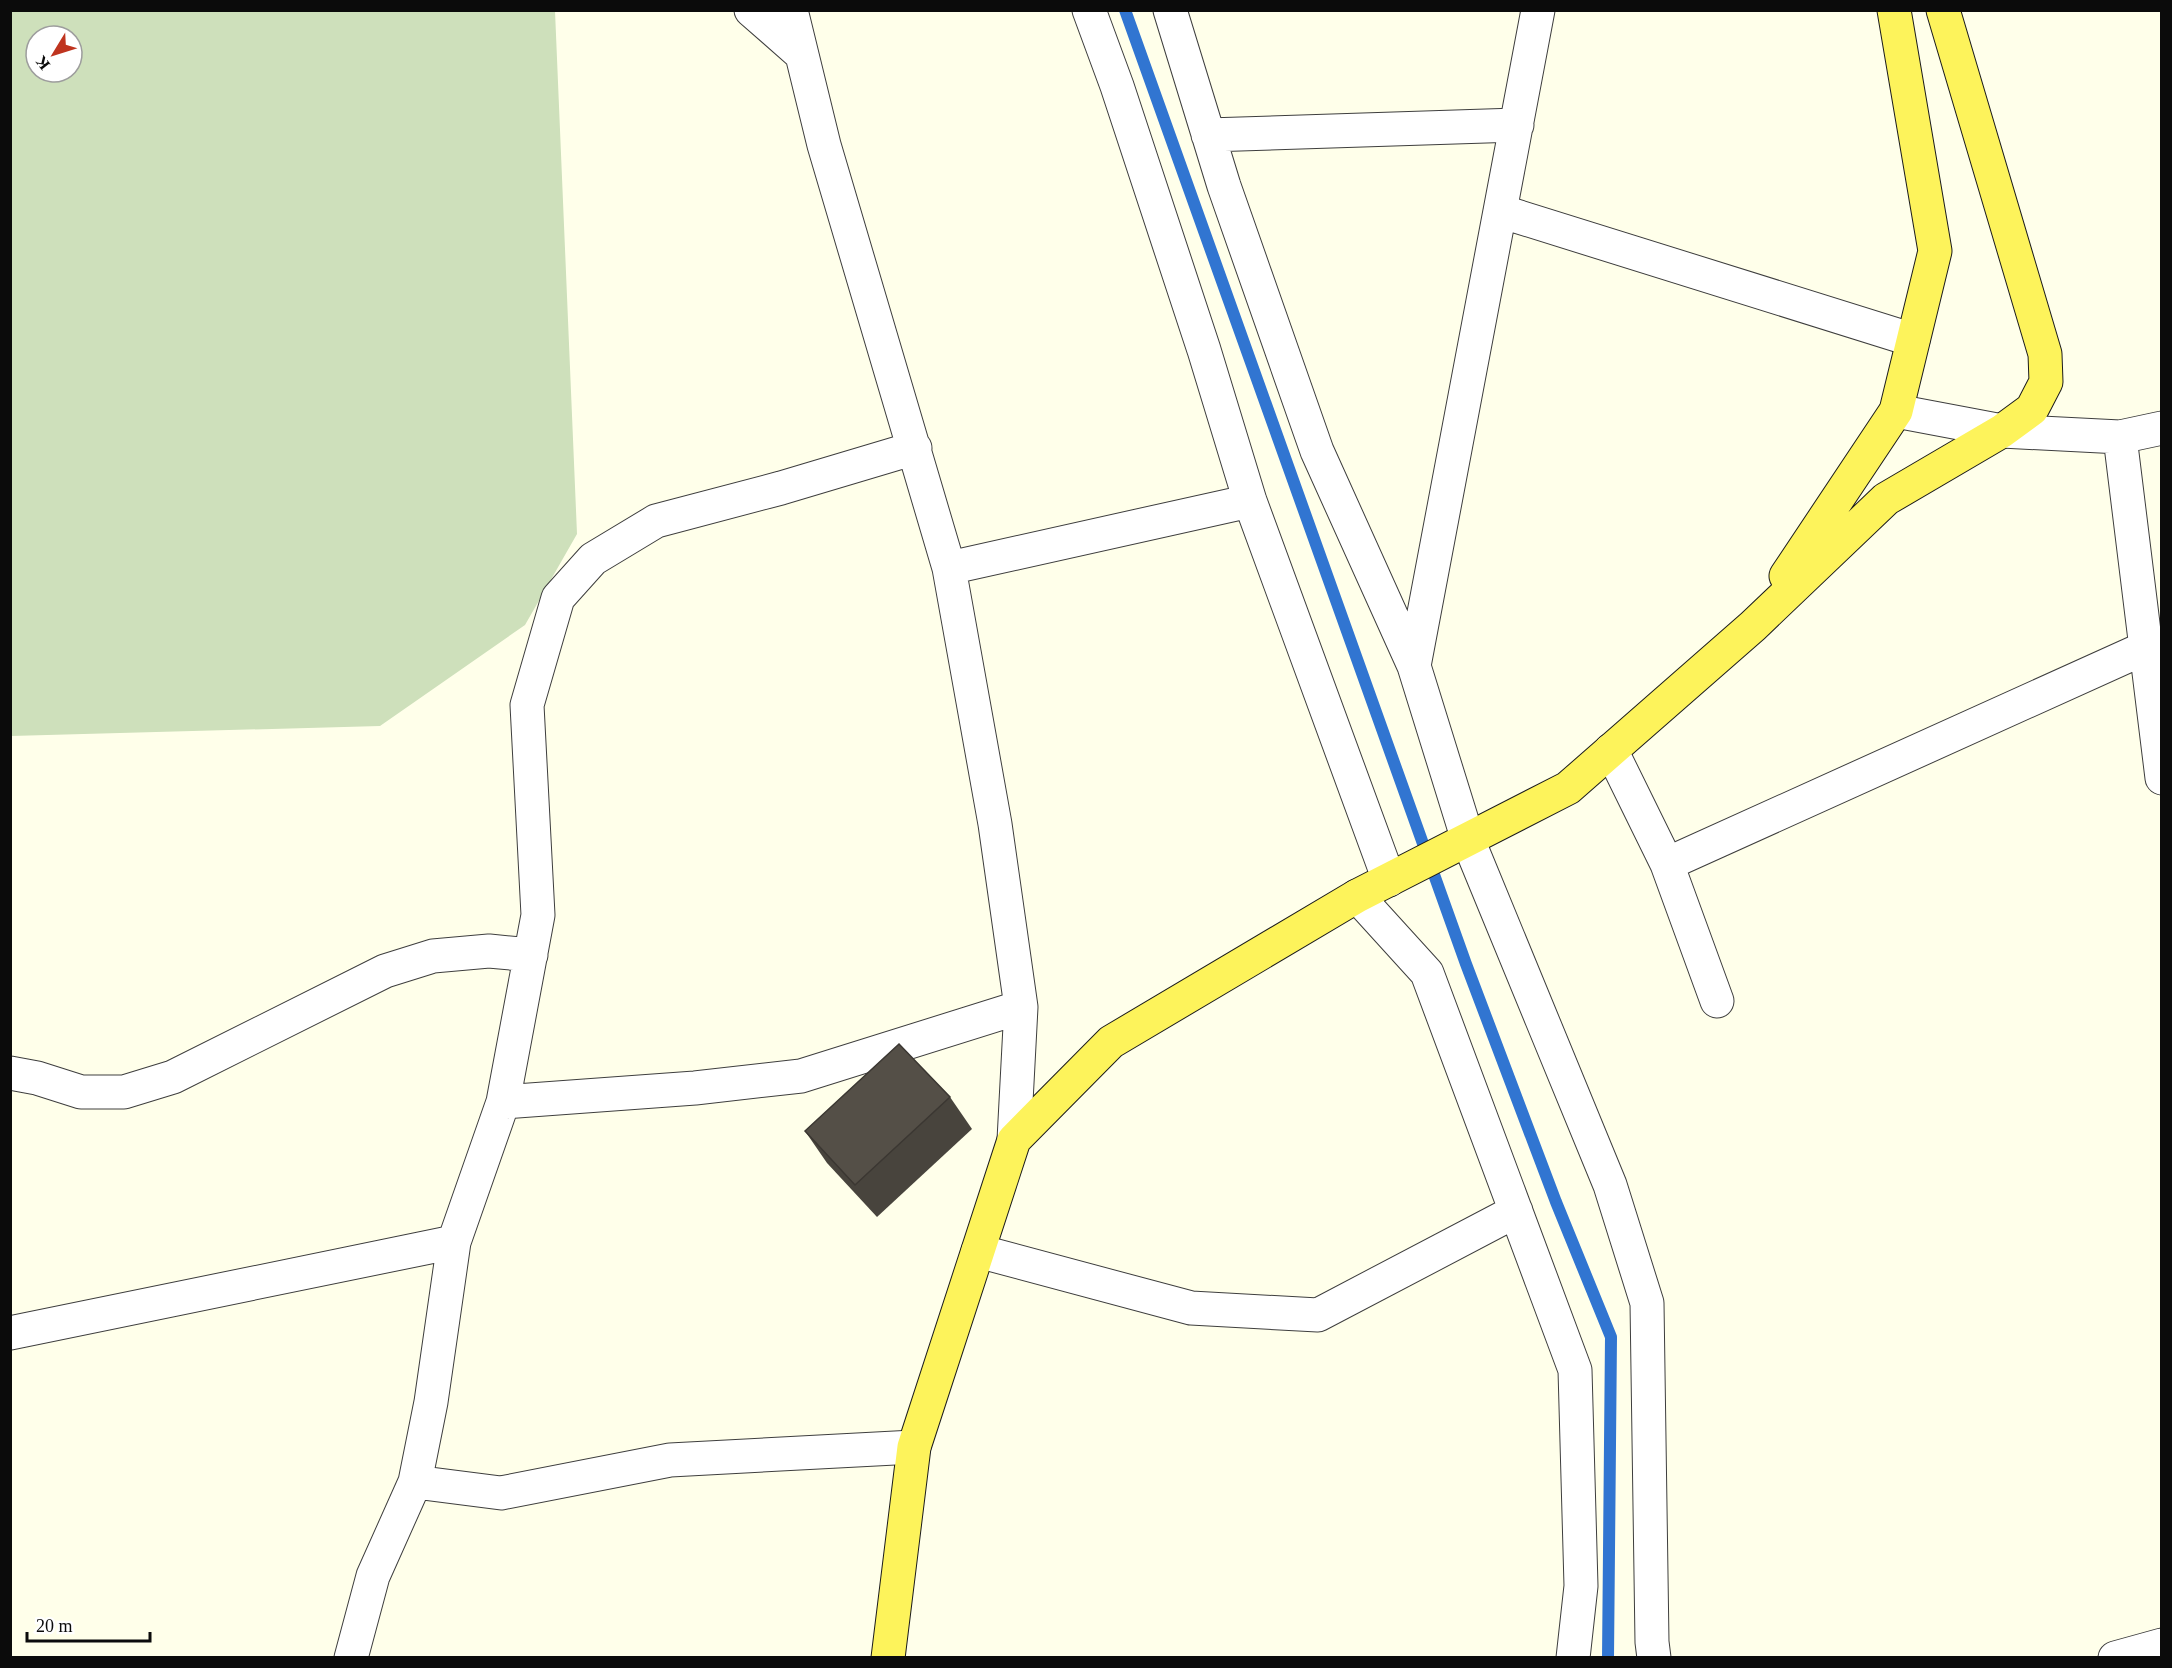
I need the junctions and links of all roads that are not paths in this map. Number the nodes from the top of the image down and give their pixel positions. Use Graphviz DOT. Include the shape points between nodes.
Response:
graph roads {
  1 [pos="751,10"];
  2 [pos="791,10"];
  3 [pos="1089,10"];
  4 [pos="1170,10"];
  5 [pos="1538,10"];
  6 [pos="1894,10"];
  7 [pos="1943,10"];
  8 [pos="800,53"];
  9 [pos="1516,125"];
  10 [pos="1208,135"];
  11 [pos="1500,211"];
  12 [pos="1913,340"];
  13 [pos="1896,411"];
  14 [pos="2162,428"];
  15 [pos="2002,431"];
  16 [pos="2120,437"];
  17 [pos="915,448"];
  18 [pos="1250,501"];
  19 [pos="949,568"];
  20 [pos="1753,626"];
  21 [pos="2145,648"];
  22 [pos="1413,666"];
  23 [pos="1611,750"];
  24 [pos="2162,778"];
  25 [pos="1457,845"];
  26 [pos="1667,864"];
  27 [pos="1395,877"];
  28 [pos="1357,896"];
  29 [pos="531,955"];
  30 [pos="1717,1001"];
  31 [pos="1021,1007"];
  32 [pos="10,1073"];
  33 [pos="503,1102"];
  34 [pos="1014,1140"];
  35 [pos="1516,1211"];
  36 [pos="454,1242"];
  37 [pos="978,1251"];
  38 [pos="10,1333"];
  39 [pos="914,1447"];
  40 [pos="415,1482"];
  41 [pos="2162,1646"];
  42 [pos="351,1658"];
  43 [pos="888,1658"];
  44 [pos="1573,1658"];
  45 [pos="1653,1658"];
  46 [pos="2115,1658"];
  1 -- 8 [label="street"];
  2 -- 8 [label="street"];
  3 -- 18 [label="street" via="1204,350"];
  4 -- 10 [label="street"];
  5 -- 9 [label="street"];
  6 -- 12 [label="main road" via="1935,251"];
  7 -- 15 [label="main road" via="2045,354 2046,382 2032,409"];
  8 -- 17 [label="street"];
  9 -- 10 [label="street"];
  9 -- 11 [label="street"];
  10 -- 22 [label="street" via="1317,451"];
  11 -- 12 [label="street"];
  11 -- 22 [label="street"];
  12 -- 13 [label="main road"];
  13 -- 15 [label="street"];
  13 -- 20 [label="main road"];
  14 -- 16 [label="street"];
  15 -- 16 [label="street"];
  15 -- 20 [label="main road" via="1886,499"];
  16 -- 21 [label="street"];
  17 -- 19 [label="street"];
  17 -- 29 [label="street" via="656,521 593,559 558,598 527,705 538,915"];
  18 -- 19 [label="street"];
  18 -- 27 [label="street"];
  19 -- 31 [label="street" via="995,824"];
  20 -- 23 [label="main road"];
  21 -- 24 [label="street"];
  21 -- 26 [label="street"];
  22 -- 25 [label="street"];
  23 -- 25 [label="main road" via="1568,788"];
  23 -- 26 [label="street"];
  25 -- 27 [label="main road"];
  25 -- 45 [label="street" via="1610,1185 1647,1304"];
  26 -- 30 [label="street"];
  27 -- 28 [label="main road"];
  28 -- 34 [label="main road" via="1111,1042"];
  28 -- 35 [label="street" via="1427,973"];
  29 -- 32 [label="street" via="489,951 433,956 385,971 174,1077 124,1092 81,1092"];
  29 -- 33 [label="street"];
  31 -- 33 [label="street" via="801,1076"];
  31 -- 34 [label="street"];
  33 -- 36 [label="street"];
  34 -- 37 [label="main road"];
  35 -- 37 [label="street" via="1318,1315 1191,1308"];
  35 -- 44 [label="street" via="1575,1370 1581,1586"];
  36 -- 38 [label="street"];
  36 -- 40 [label="street" via="432,1402"];
  37 -- 39 [label="main road"];
  39 -- 40 [label="street" via="670,1460 501,1493"];
  39 -- 43 [label="main road"];
  40 -- 42 [label="street" via="373,1576"];
  41 -- 46 [label="street"];
}
